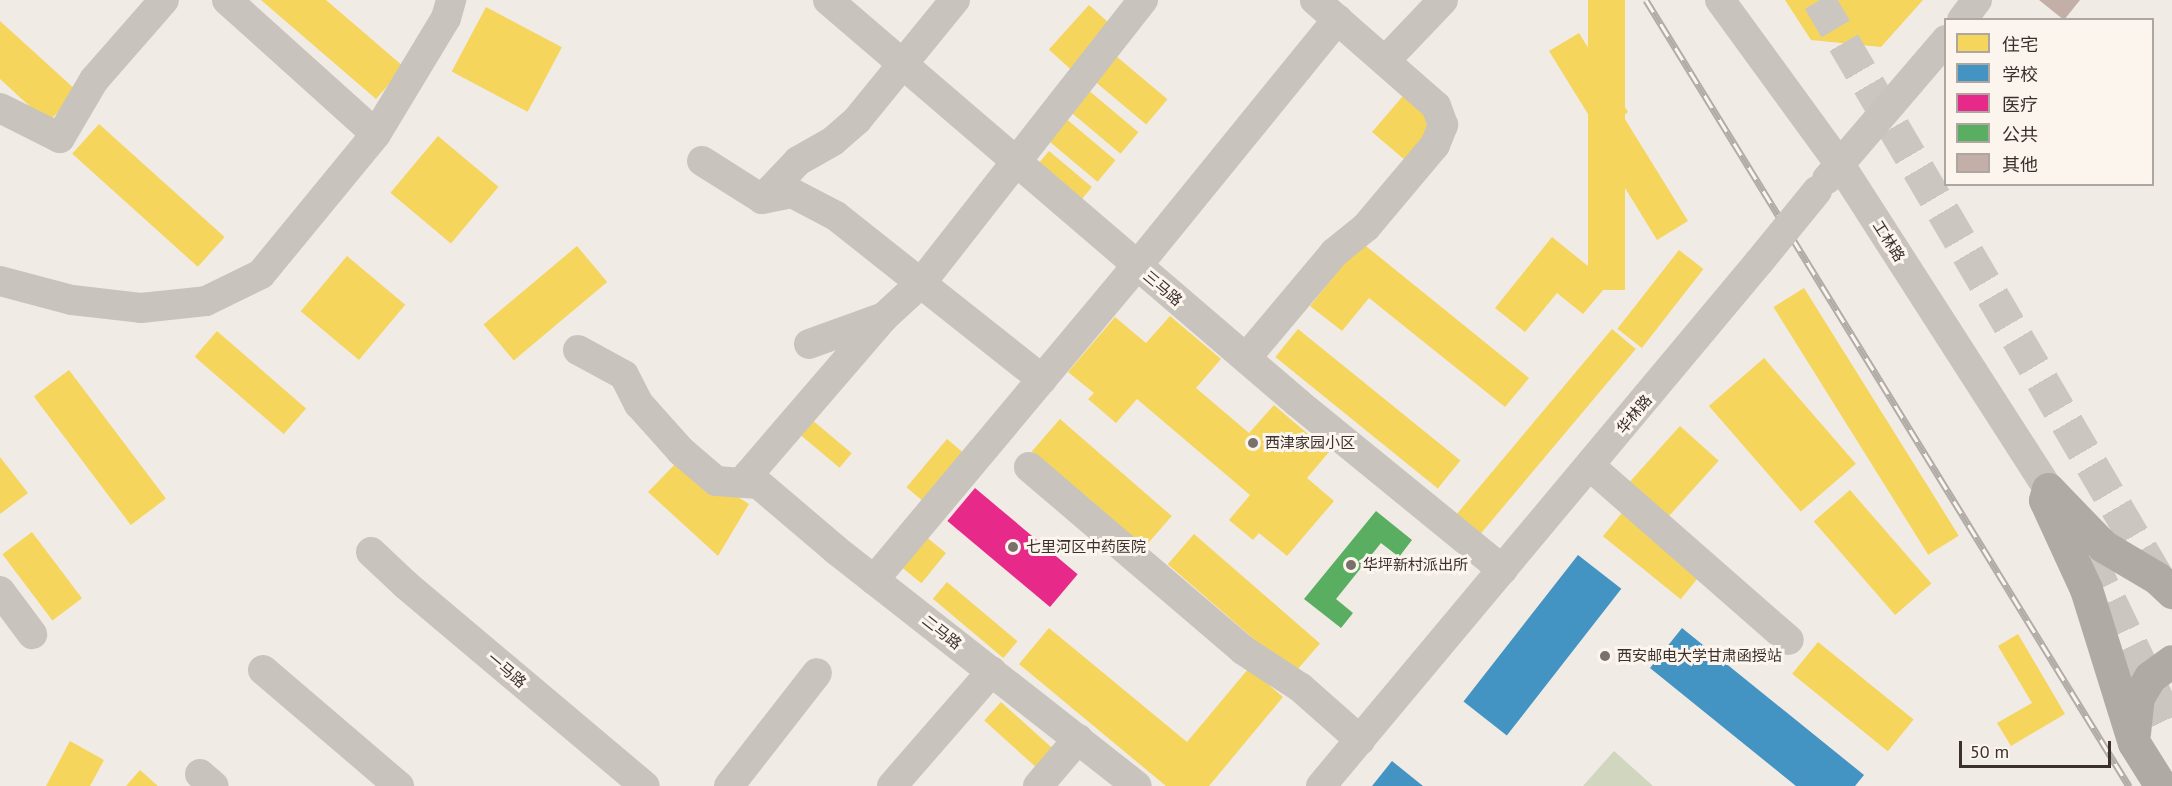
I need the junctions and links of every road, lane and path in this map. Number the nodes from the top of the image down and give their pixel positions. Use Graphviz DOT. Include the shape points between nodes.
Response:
graph roads {
  1 [pos="164,0"];
  2 [pos="228,0"];
  3 [pos="451,0"];
  4 [pos="828,0"];
  5 [pos="955,0"];
  6 [pos="1143,0"];
  7 [pos="1316,0"];
  8 [pos="1443,0"];
  9 [pos="1720,0"];
  10 [pos="1977,0"];
  11 [pos="1964,18"];
  12 [pos="1338,19"];
  13 [pos="1944,42"];
  14 [pos="1385,61"];
  15 [pos="901,63"];
  16 [pos="0,108"];
  17 [pos="376,134"];
  18 [pos="702,161"];
  19 [pos="1017,163"];
  20 [pos="1839,163"];
  21 [pos="762,199"];
  22 [pos="1137,267"];
  23 [pos="4,274"];
  24 [pos="921,284"];
  25 [pos="884,317"];
  26 [pos="809,344"];
  27 [pos="578,350"];
  28 [pos="1246,358"];
  29 [pos="1042,380"];
  30 [pos="1590,466"];
  31 [pos="1029,467"];
  32 [pos="753,480"];
  33 [pos="2048,489"];
  34 [pos="371,552"];
  35 [pos="1503,570"];
  36 [pos="874,580"];
  37 [pos="0,591"];
  38 [pos="2172,592"];
  39 [pos="32,634"];
  40 [pos="1789,640"];
  41 [pos="2172,661"];
  42 [pos="262,670"];
  43 [pos="992,670"];
  44 [pos="817,673"];
  45 [pos="1078,739"];
  46 [pos="1360,740"];
  47 [pos="2134,743"];
  48 [pos="384,781"];
  49 [pos="645,786"];
  50 [pos="729,786"];
  51 [pos="892,786"];
  52 [pos="1038,786"];
  53 [pos="1137,786"];
  54 [pos="1321,786"];
  55 [pos="2161,786"];
  1 -- 16 [label="street" via="94,80 60,138"];
  2 -- 17 [label="street"];
  3 -- 17 [label="street" via="446,18"];
  4 -- 15 [label="street, 三马路"];
  5 -- 15 [label="street"];
  6 -- 19 [label="street"];
  7 -- 12 [label="street"];
  8 -- 14 [label="street"];
  9 -- 20 [label="street, 工林路"];
  10 -- 11 [label="street"];
  12 -- 14 [label="street"];
  12 -- 22 [label="street"];
  13 -- 20 [label="street, 华林路"];
  14 -- 28 [label="street" via="1436,106 1443,125 1435,145 1366,226 1334,253"];
  15 -- 19 [label="street, 三马路"];
  15 -- 21 [label="street" via="857,120 833,141 798,161"];
  17 -- 23 [label="street" via="261,274 206,301 141,308 72,300"];
  18 -- 21 [label="street"];
  19 -- 22 [label="street, 三马路"];
  19 -- 24 [label="street"];
  20 -- 30 [label="street, 华林路, bridge"];
  20 -- 33 [label="street, 工林路"];
  21 -- 24 [label="street" via="792,193 836,216"];
  22 -- 28 [label="street, 三马路"];
  22 -- 29 [label="street"];
  24 -- 25 [label="street"];
  24 -- 29 [label="street"];
  25 -- 26 [label="street"];
  25 -- 32 [label="street"];
  27 -- 32 [label="street" via="624,375 639,404 681,451 716,481"];
  28 -- 35 [label="street, 三马路"];
  29 -- 36 [label="street"];
  30 -- 35 [label="street, 华林路"];
  30 -- 40 [label="street"];
  31 -- 46 [label="street" via="1243,650 1301,688"];
  32 -- 36 [label="street, 二马路"];
  33 -- 38 [label="highway" via="2103,546 2157,578"];
  33 -- 47 [label="highway" via="2045,500 2086,589"];
  34 -- 49 [label="street, 一马路"];
  35 -- 46 [label="street, 华林路"];
  36 -- 43 [label="street, 二马路"];
  37 -- 39 [label="street"];
  41 -- 47 [label="highway" via="2150,676 2138,697 2133,719"];
  42 -- 48 [label="street"];
  43 -- 45 [label="street, 二马路"];
  43 -- 51 [label="street"];
  44 -- 50 [label="street"];
  45 -- 52 [label="street"];
  45 -- 53 [label="street, 二马路"];
  46 -- 54 [label="street, 华林路"];
  47 -- 55 [label="highway"];
}
